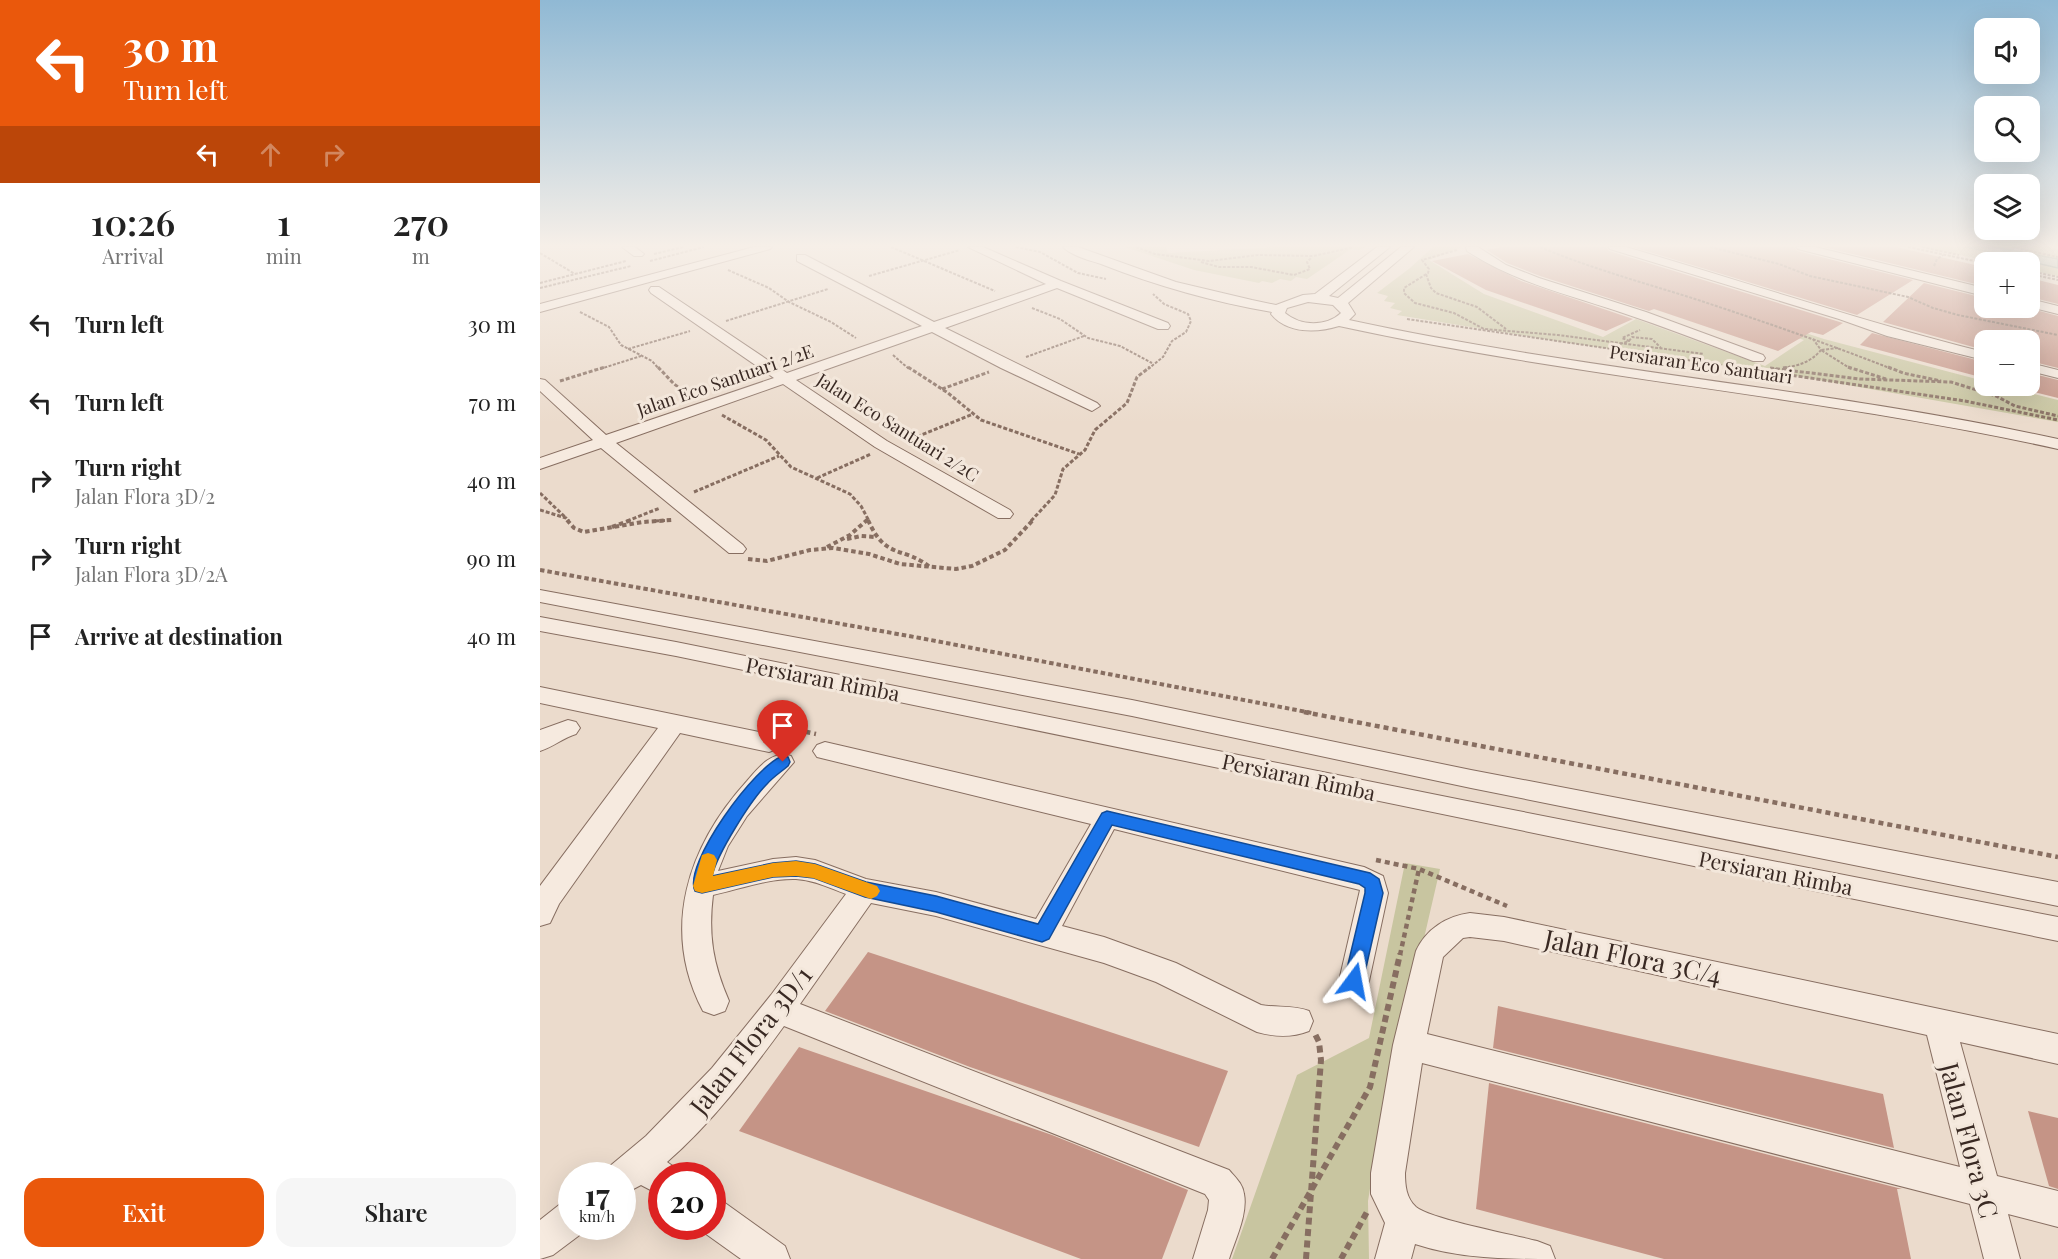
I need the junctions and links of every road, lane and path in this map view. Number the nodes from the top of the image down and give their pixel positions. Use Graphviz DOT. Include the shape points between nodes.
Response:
graph roads {
  1 [pos="679,306"];
  2 [pos="772,306"];
  3 [pos="797,306"];
  4 [pos="893,306"];
  5 [pos="997,306"];
  6 [pos="1112,306"];
  7 [pos="1284,306"];
  8 [pos="1330,306"];
  9 [pos="1349,306"];
  10 [pos="1473,306"];
  11 [pos="1611,306"];
  12 [pos="1714,306"];
  13 [pos="1810,306"];
  14 [pos="1928,306"];
  15 [pos="2041,306"];
  16 [pos="2058,310"];
  17 [pos="576,311"];
  18 [pos="1342,313"];
  19 [pos="1398,318"];
  20 [pos="709,325"];
  21 [pos="1163,326"];
  22 [pos="934,328"];
  23 [pos="1511,330"];
  24 [pos="1648,331"];
  25 [pos="2058,335"];
  26 [pos="1813,339"];
  27 [pos="1629,341"];
  28 [pos="1619,345"];
  29 [pos="877,348"];
  30 [pos="1839,348"];
  31 [pos="1662,349"];
  32 [pos="628,350"];
  33 [pos="1821,350"];
  34 [pos="1974,354"];
  35 [pos="642,356"];
  36 [pos="1758,364"];
  37 [pos="1735,367"];
  38 [pos="1773,369"];
  39 [pos="2040,370"];
  40 [pos="2058,374"];
  41 [pos="785,379"];
  42 [pos="1903,382"];
  43 [pos="1951,382"];
  44 [pos="542,384"];
  45 [pos="708,406"];
  46 [pos="1092,406"];
  47 [pos="2058,420"];
  48 [pos="2058,432"];
  49 [pos="604,442"];
  50 [pos="2058,444"];
  51 [pos="1080,454"];
  52 [pos="540,464"];
  53 [pos="540,493"];
  54 [pos="1004,514"];
  55 [pos="566,518"];
  56 [pos="868,519"];
  57 [pos="876,537"];
  58 [pos="841,541"];
  59 [pos="736,549"];
  60 [pos="819,549"];
  61 [pos="930,568"];
  62 [pos="540,570"];
  63 [pos="540,596"];
  64 [pos="540,624"];
  65 [pos="540,695"];
  66 [pos="674,724"];
  67 [pos="568,728"];
  68 [pos="540,742"];
  69 [pos="825,751"];
  70 [pos="1107,818"];
  71 [pos="2058,857"];
  72 [pos="1419,869"];
  73 [pos="702,886"];
  74 [pos="865,890"];
  75 [pos="2058,894"];
  76 [pos="540,914"];
  77 [pos="2058,929"];
  78 [pos="1042,933"];
  79 [pos="1354,981"];
  80 [pos="714,1001"];
  81 [pos="778,1009"];
  82 [pos="1298,1021"];
  83 [pos="1938,1022"];
  84 [pos="1409,1045"];
  85 [pos="2058,1049"];
  86 [pos="1388,1173"];
  87 [pos="642,1174"];
  88 [pos="1982,1189"];
  89 [pos="1311,1191"];
  90 [pos="2058,1209"];
  91 [pos="1404,1220"];
  92 [pos="726,1226"];
  93 [pos="558,1228"];
  94 [pos="540,1242"];
  95 [pos="772,1259"];
  96 [pos="1211,1259"];
  97 [pos="1272,1259"];
  98 [pos="1306,1259"];
  99 [pos="1341,1259"];
  100 [pos="1393,1259"];
  101 [pos="1538,1259"];
  102 [pos="2002,1259"];
  1 -- 20 [label="street, Jalan Eco Santuari 2/2C"];
  2 -- 20 [label="path"];
  3 -- 29 [label="path"];
  4 -- 22 [label="street"];
  5 -- 22 [label="street, Jalan Eco Santuari 2/2E"];
  6 -- 21 [label="street"];
  7 -- 18 [label="street, Persiaran Eco Santuari" via="1281,318 1296,325 1318,326"];
  8 -- 18 [label="street, Persiaran Eco Santuari"];
  9 -- 18 [label="street"];
  10 -- 23 [label="path"];
  11 -- 36 [label="street" via="1651,318"];
  12 -- 26 [label="path"];
  13 -- 34 [label="street" via="1892,333"];
  14 -- 25 [label="path"];
  15 -- 16 [label="street"];
  17 -- 32 [label="path" via="607,325"];
  18 -- 48 [label="street, Persiaran Eco Santuari" via="1520,348 1899,401"];
  18 -- 50 [label="street, Persiaran Eco Santuari" via="1516,357 1921,416"];
  19 -- 37 [label="path"];
  20 -- 32 [label="path"];
  20 -- 41 [label="street, Jalan Eco Santuari 2/2C"];
  22 -- 29 [label="street, Jalan Eco Santuari 2/2E"];
  22 -- 46 [label="street"];
  24 -- 27 [label="path" via="1639,330 1622,338"];
  26 -- 30 [label="path"];
  26 -- 33 [label="path"];
  27 -- 28 [label="path"];
  27 -- 31 [label="path" via="1632,337 1652,339"];
  29 -- 41 [label="street, Jalan Eco Santuari 2/2E"];
  29 -- 51 [label="path" via="895,356 981,420"];
  30 -- 33 [label="path"];
  30 -- 43 [label="path" via="1903,374"];
  32 -- 35 [label="path"];
  33 -- 38 [label="path" via="1816,358 1801,365"];
  33 -- 42 [label="path" via="1857,373"];
  35 -- 44 [label="path"];
  35 -- 45 [label="path"];
  36 -- 47 [label="path"];
  39 -- 40 [label="street"];
  41 -- 45 [label="street, Jalan Eco Santuari 2/2E"];
  41 -- 54 [label="street, Jalan Eco Santuari 2/2C" via="881,444"];
  44 -- 49 [label="street"];
  45 -- 49 [label="street, Jalan Eco Santuari 2/2E"];
  45 -- 56 [label="path" via="766,440 792,468 847,493"];
  49 -- 52 [label="street, Jalan Eco Santuari 2/2E"];
  49 -- 59 [label="street"];
  53 -- 55 [label="path"];
  56 -- 57 [label="path"];
  56 -- 58 [label="path"];
  57 -- 58 [label="path"];
  57 -- 61 [label="path" via="886,548 916,557"];
  58 -- 60 [label="path"];
  62 -- 71 [label="path" via="996,651 1669,785"];
  63 -- 75 [label="street, Persiaran Rimba" via="1132,708"];
  64 -- 77 [label="street, Persiaran Rimba"];
  65 -- 66 [label="street"];
  66 -- 73 [label="street" via="776,752 706,864"];
  66 -- 76 [label="street" via="548,897"];
  67 -- 68 [label="street"];
  69 -- 70 [label="street"];
  70 -- 78 [label="street"];
  70 -- 79 [label="street" via="1364,878 1373,884 1374,893"];
  72 -- 89 [label="path" via="1371,1087"];
  73 -- 74 [label="street" via="796,868"];
  73 -- 80 [label="street" via="697,931 701,969"];
  74 -- 78 [label="street" via="936,904"];
  74 -- 81 [label="street, Jalan Flora 3D/1"];
  78 -- 82 [label="street" via="1166,972 1257,1018"];
  81 -- 87 [label="street, Jalan Flora 3D/1"];
  81 -- 96 [label="street" via="1217,1182 1227,1194 1226,1210"];
  82 -- 89 [label="path" via="1319,1042 1321,1060"];
  83 -- 84 [label="street, Jalan Flora 3C/4" via="1470,925 1456,927 1430,951"];
  83 -- 85 [label="street, Jalan Flora 3C/4"];
  83 -- 88 [label="street, Jalan Flora 3C"];
  84 -- 86 [label="street, Jalan Flora 3C/4"];
  84 -- 88 [label="street"];
  86 -- 91 [label="street, Jalan Flora 3C/4" via="1388,1194"];
  86 -- 99 [label="path"];
  88 -- 90 [label="street"];
  88 -- 102 [label="street, Jalan Flora 3C"];
  89 -- 97 [label="path"];
  89 -- 98 [label="path"];
  91 -- 100 [label="street"];
  91 -- 101 [label="street" via="1435,1234"];
  92 -- 95 [label="street"];
  93 -- 94 [label="street"];
}
